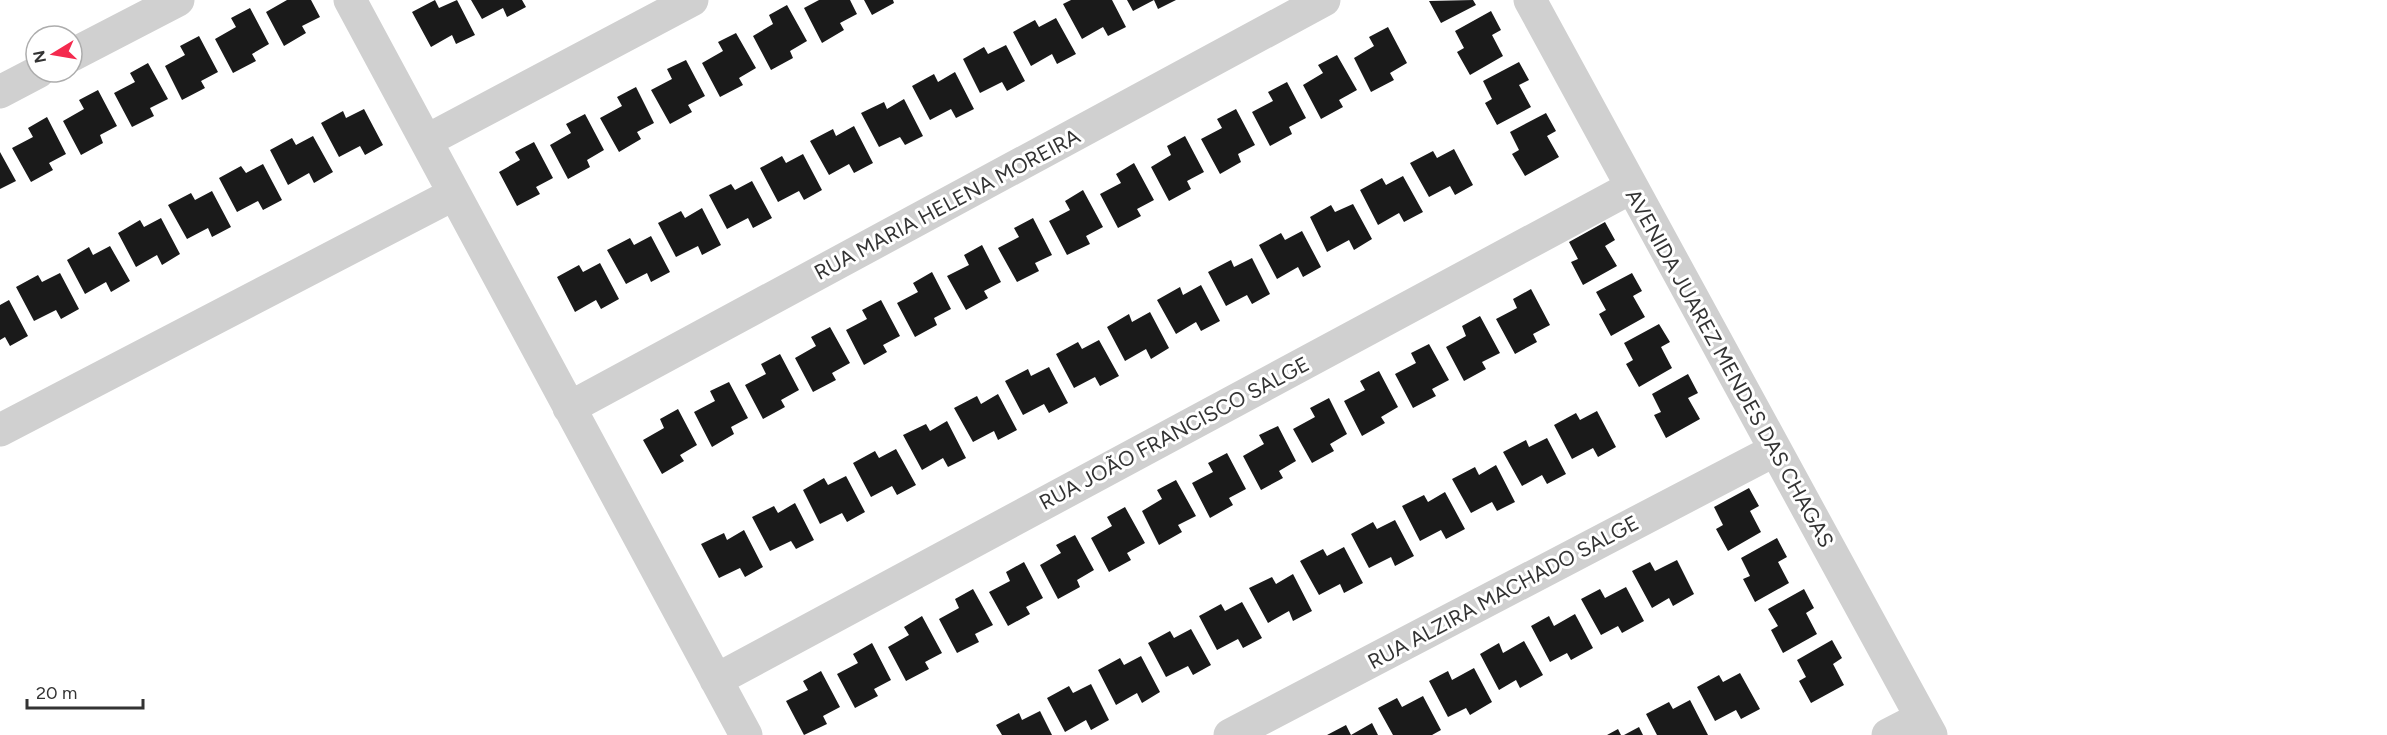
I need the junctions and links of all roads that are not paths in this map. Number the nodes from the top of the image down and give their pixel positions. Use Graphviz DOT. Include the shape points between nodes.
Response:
graph roads {
  1 [pos="178,0"];
  2 [pos="350,0"];
  3 [pos="692,0"];
  4 [pos="1324,0"];
  5 [pos="1530,0"];
  6 [pos="84,49"];
  7 [pos="24,79"];
  8 [pos="0,92"];
  9 [pos="426,141"];
  10 [pos="1632,187"];
  11 [pos="454,194"];
  12 [pos="570,408"];
  13 [pos="0,430"];
  14 [pos="1775,450"];
  15 [pos="716,680"];
  16 [pos="1926,726"];
  17 [pos="746,735"];
  18 [pos="1230,735"];
  19 [pos="1888,735"];
  1 -- 6 [label="street"];
  2 -- 9 [label="street"];
  3 -- 9 [label="street"];
  4 -- 12 [label="street, RUA MARIA HELENA MOREIRA"];
  5 -- 10 [label="street, AVENIDA JUAREZ MENDES DAS CHAGAS"];
  7 -- 8 [label="street"];
  9 -- 11 [label="street"];
  10 -- 14 [label="street, AVENIDA JUAREZ MENDES DAS CHAGAS"];
  10 -- 15 [label="street, RUA JOÃO FRANCISCO SALGE"];
  11 -- 12 [label="street"];
  11 -- 13 [label="street"];
  12 -- 15 [label="street"];
  14 -- 16 [label="street, AVENIDA JUAREZ MENDES DAS CHAGAS"];
  14 -- 18 [label="street, RUA ALZIRA MACHADO SALGE"];
  15 -- 17 [label="street"];
  16 -- 19 [label="street"];
}
